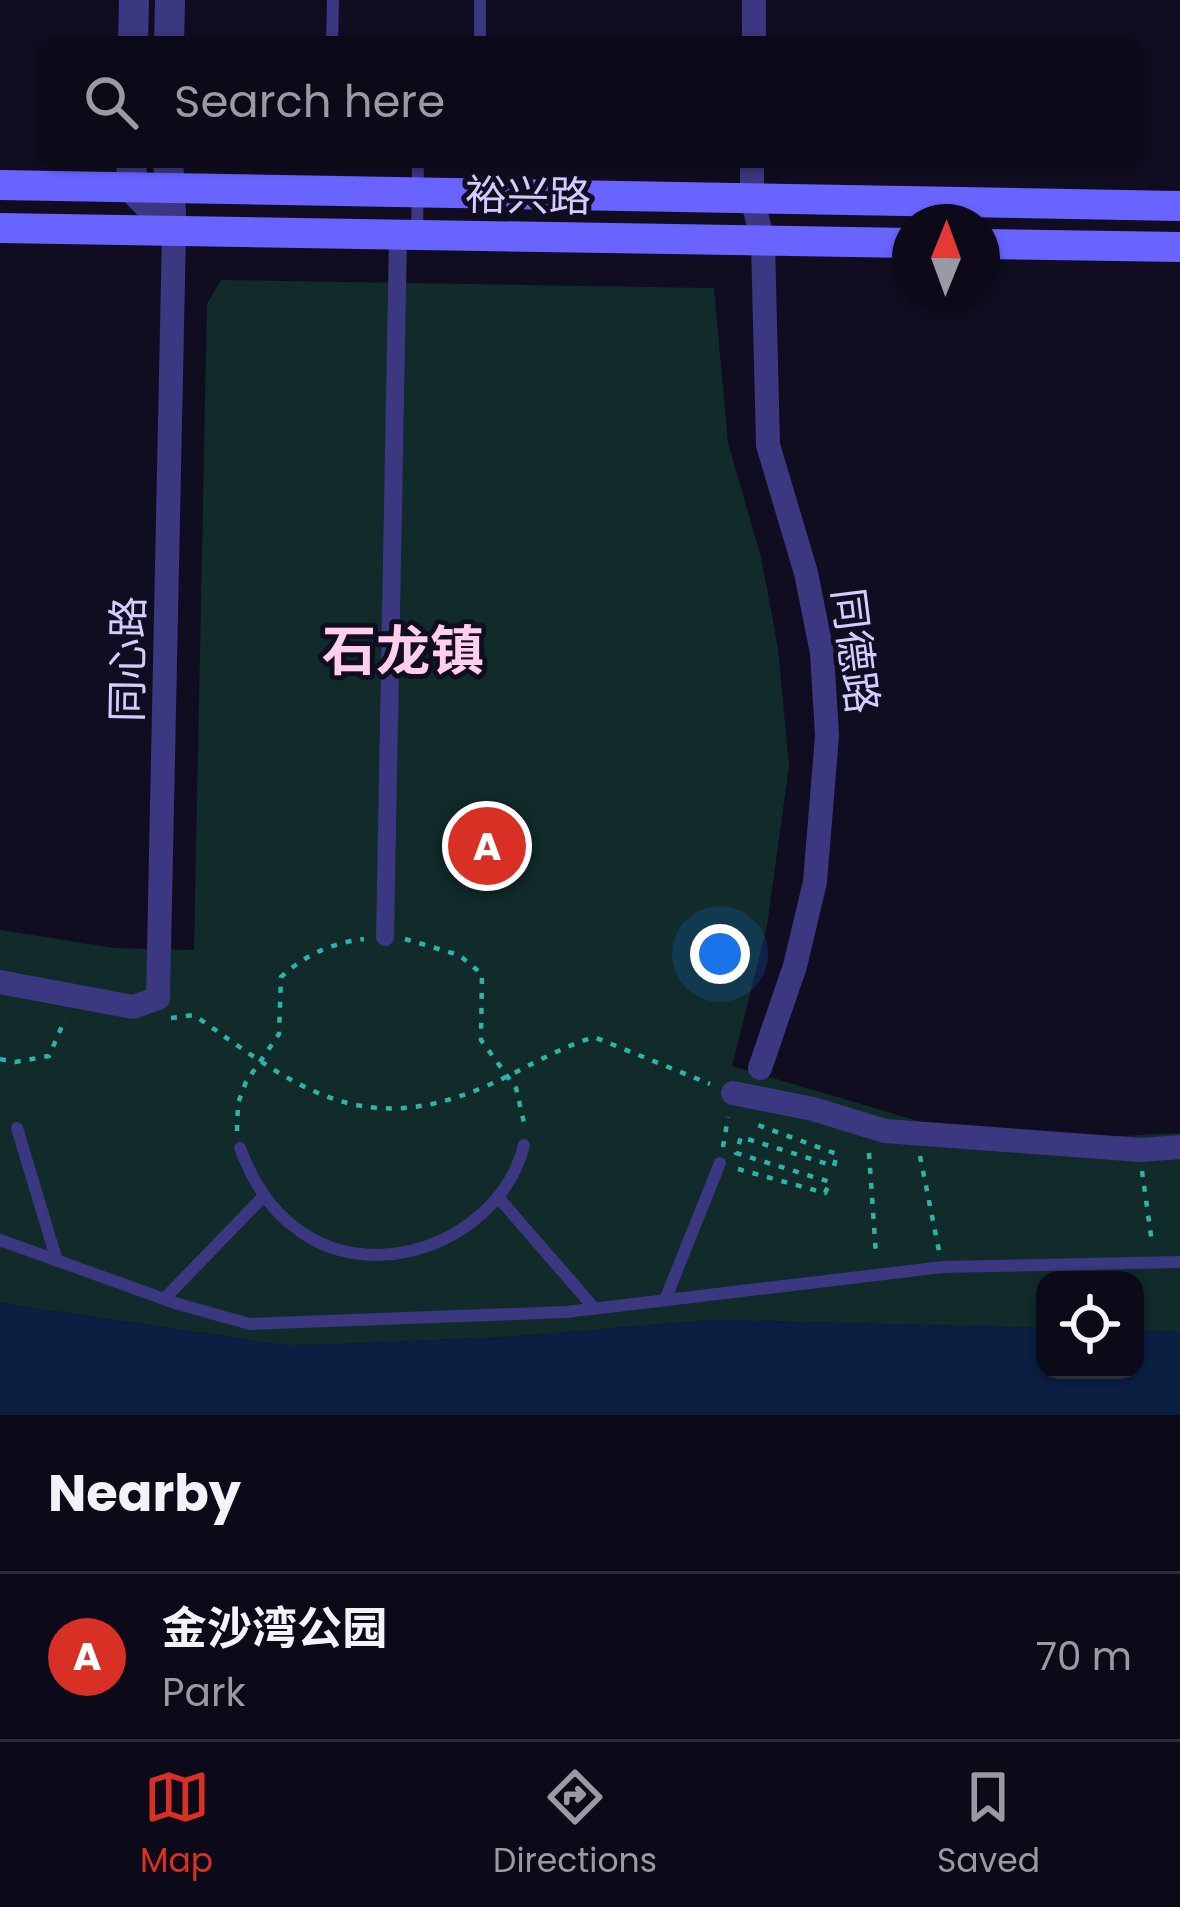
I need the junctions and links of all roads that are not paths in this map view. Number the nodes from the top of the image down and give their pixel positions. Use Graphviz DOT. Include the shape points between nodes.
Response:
graph roads {
  1 [pos="134,0"];
  2 [pos="170,0"];
  3 [pos="332,0"];
  4 [pos="480,0"];
  5 [pos="754,0"];
  6 [pos="134,36"];
  7 [pos="169,36"];
  8 [pos="332,36"];
  9 [pos="480,36"];
  10 [pos="754,36"];
  11 [pos="418,168"];
  12 [pos="752,168"];
  13 [pos="131,173"];
  14 [pos="168,173"];
  15 [pos="0,185"];
  16 [pos="418,192"];
  17 [pos="752,199"];
  18 [pos="1180,206"];
  19 [pos="0,229"];
  20 [pos="174,231"];
  21 [pos="408,236"];
  22 [pos="763,241"];
  23 [pos="892,243"];
  24 [pos="1000,244"];
  25 [pos="1180,248"];
  26 [pos="385,937"];
  27 [pos="0,982"];
  28 [pos="760,1068"];
  29 [pos="733,1093"];
  30 [pos="16,1128"];
  31 [pos="524,1145"];
  32 [pos="1180,1147"];
  33 [pos="240,1148"];
  34 [pos="720,1163"];
  35 [pos="262,1197"];
  36 [pos="498,1197"];
  37 [pos="0,1240"];
  38 [pos="57,1261"];
  39 [pos="1180,1262"];
  40 [pos="164,1299"];
  41 [pos="665,1300"];
  42 [pos="595,1309"];
  1 -- 6 [label="street"];
  2 -- 7 [label="street"];
  3 -- 8 [label="lane"];
  4 -- 9 [label="lane"];
  5 -- 10 [label="street"];
  11 -- 16 [label="lane"];
  12 -- 17 [label="street, 同德路"];
  13 -- 14 [label="main road, 裕兴路"];
  13 -- 15 [label="main road, 裕兴路"];
  13 -- 20 [label="street"];
  14 -- 16 [label="main road, 裕兴路"];
  14 -- 20 [label="street"];
  16 -- 17 [label="main road, 裕兴路"];
  16 -- 21 [label="lane"];
  17 -- 18 [label="main road, 裕兴路"];
  17 -- 22 [label="street, 同德路"];
  19 -- 20 [label="main road, 裕兴路"];
  20 -- 21 [label="main road, 裕兴路"];
  20 -- 27 [label="street, 同心路" via="158,998 133,1006 70,1002"];
  21 -- 22 [label="main road, 裕兴路"];
  21 -- 26 [label="street"];
  22 -- 23 [label="main road, 裕兴路"];
  22 -- 28 [label="street, 同德路" via="768,445 810,593 827,736 815,882"];
  24 -- 25 [label="main road"];
  29 -- 32 [label="street" via="885,1131"];
  30 -- 38 [label="lane"];
  31 -- 36 [label="lane"];
  33 -- 35 [label="lane"];
  34 -- 41 [label="lane"];
  35 -- 36 [label="lane" via="318,1242 393,1253 458,1234"];
  35 -- 40 [label="lane"];
  36 -- 42 [label="lane"];
  37 -- 38 [label="lane"];
  38 -- 40 [label="lane"];
  39 -- 41 [label="lane" via="943,1267"];
  40 -- 42 [label="lane" via="250,1324"];
  41 -- 42 [label="lane"];
}
